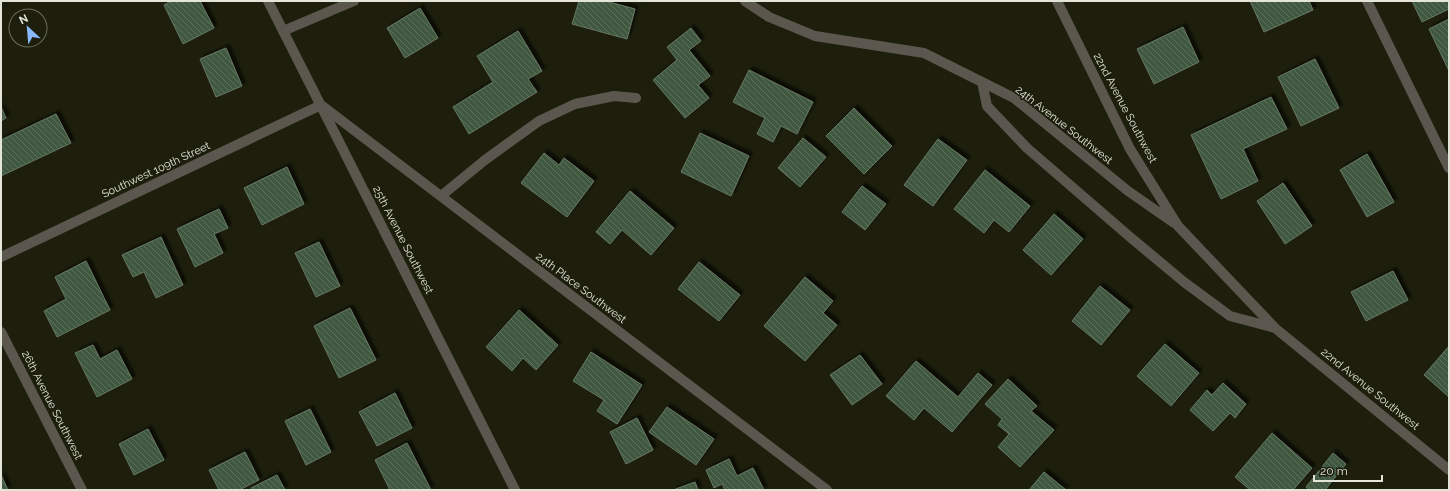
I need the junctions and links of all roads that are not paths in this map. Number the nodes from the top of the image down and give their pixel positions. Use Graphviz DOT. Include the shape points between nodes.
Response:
graph roads {
  1 [pos="268,1"];
  2 [pos="354,1"];
  3 [pos="746,1"];
  4 [pos="1367,1"];
  5 [pos="1058,2"];
  6 [pos="283,31"];
  7 [pos="982,82"];
  8 [pos="636,98"];
  9 [pos="321,105"];
  10 [pos="1449,168"];
  11 [pos="441,196"];
  12 [pos="1178,226"];
  13 [pos="1,257"];
  14 [pos="1275,328"];
  15 [pos="1,332"];
  16 [pos="1449,470"];
  17 [pos="82,490"];
  18 [pos="515,490"];
  19 [pos="827,490"];
  1 -- 6 [label="street, 25th Avenue Southwest"];
  2 -- 6 [label="street"];
  3 -- 7 [label="street, 24th Avenue Southwest" via="769,17 814,36 924,53"];
  4 -- 10 [label="street"];
  5 -- 12 [label="street, 22nd Avenue Southwest" via="1130,149"];
  6 -- 9 [label="street, 25th Avenue Southwest"];
  7 -- 12 [label="street, 24th Avenue Southwest" via="1014,98 1128,191"];
  7 -- 14 [label="street, 22nd Avenue Southwest" via="987,106 1027,148 1130,237 1230,316"];
  8 -- 11 [label="street" via="614,96 575,104 539,121 484,160"];
  9 -- 11 [label="street, 24th Place Southwest"];
  9 -- 13 [label="street, Southwest 109th Street"];
  9 -- 18 [label="street, 25th Avenue Southwest"];
  11 -- 19 [label="street, 24th Place Southwest"];
  12 -- 14 [label="street, 22nd Avenue Southwest"];
  14 -- 16 [label="street, 22nd Avenue Southwest"];
  15 -- 17 [label="street, 26th Avenue Southwest"];
}
